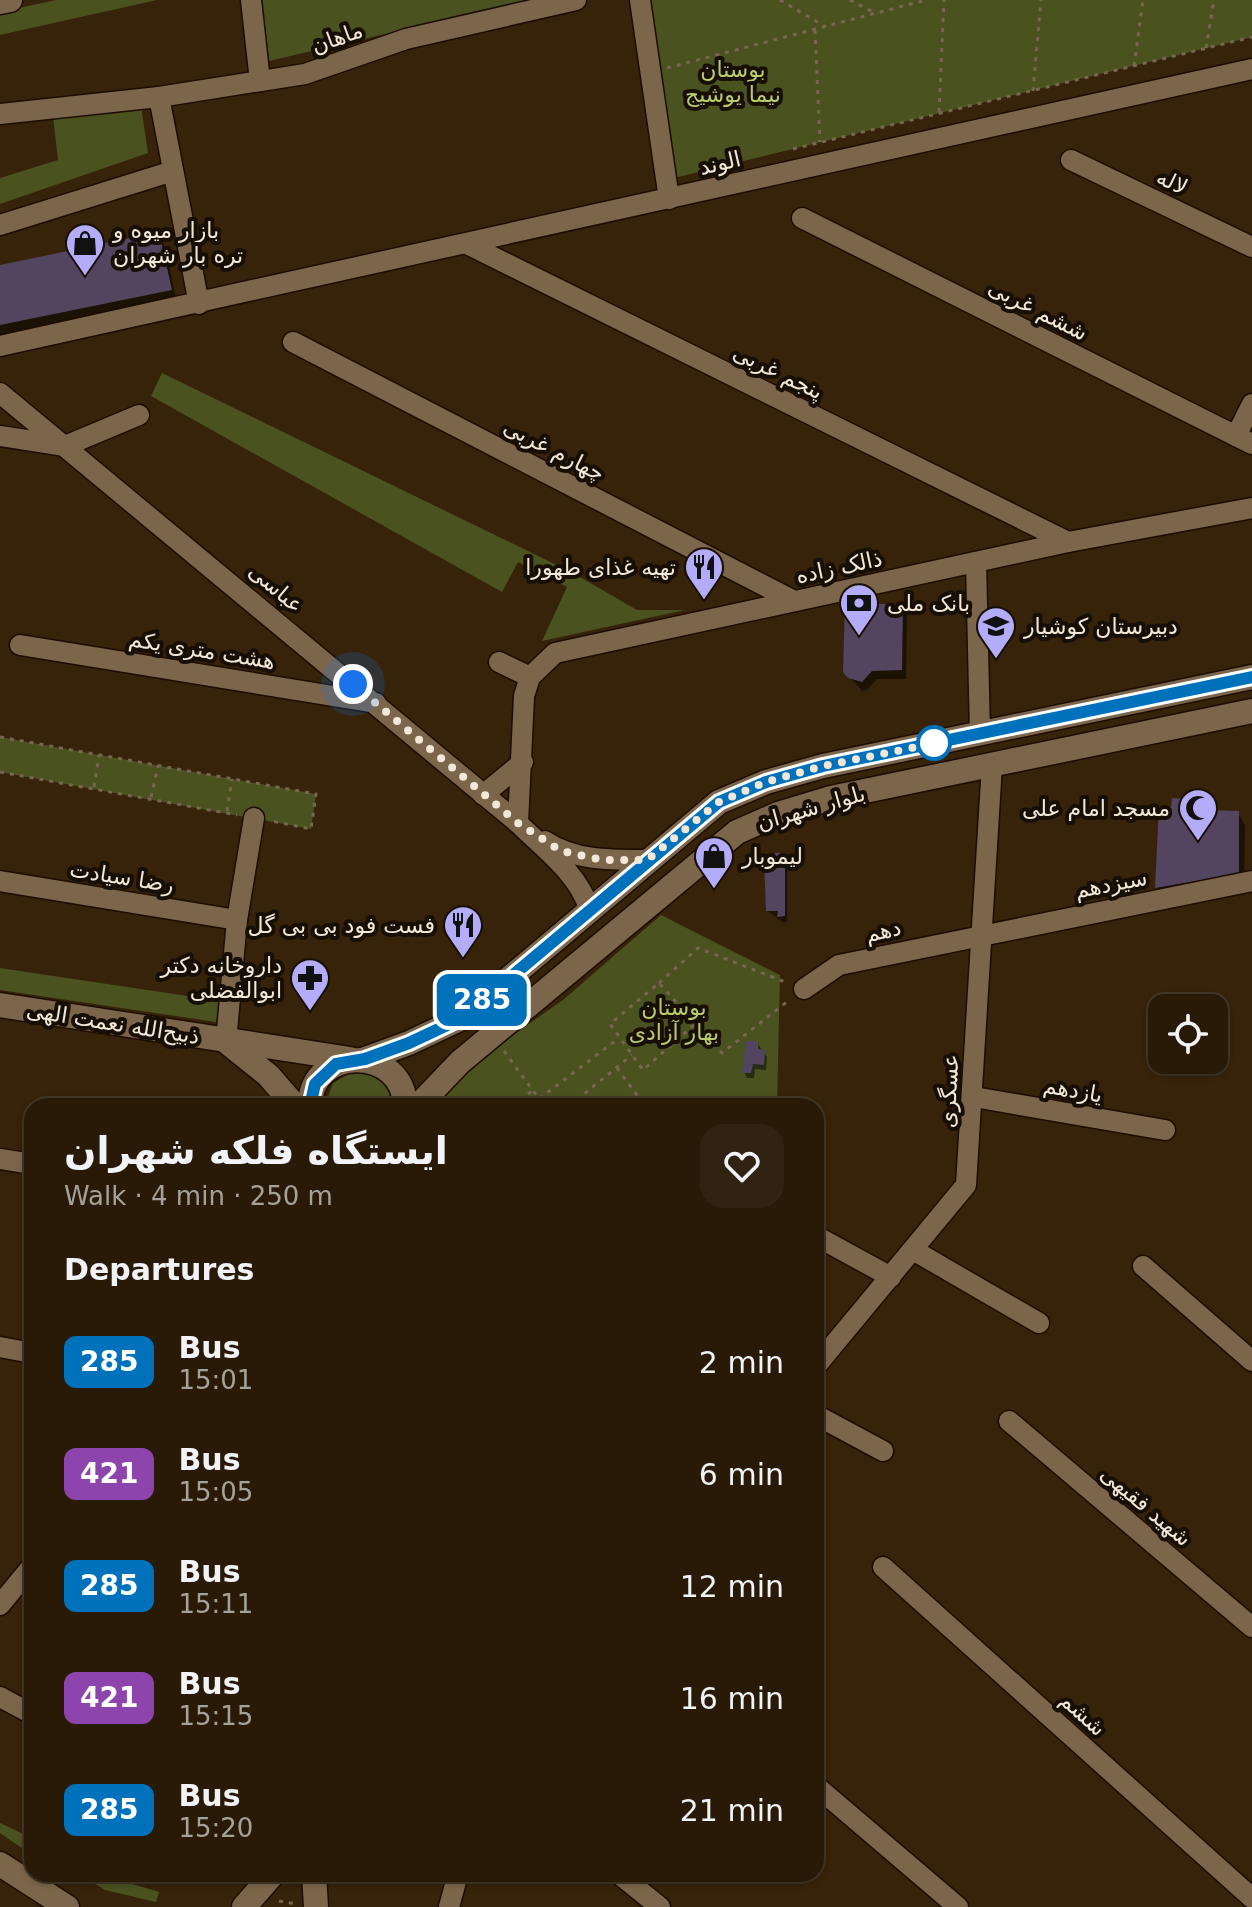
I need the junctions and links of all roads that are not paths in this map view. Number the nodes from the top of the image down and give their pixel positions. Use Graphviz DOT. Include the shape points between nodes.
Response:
graph roads {
  1 [pos="10,0"];
  2 [pos="251,0"];
  3 [pos="576,0"];
  4 [pos="640,0"];
  5 [pos="0,2"];
  6 [pos="1252,69"];
  7 [pos="260,81"];
  8 [pos="159,97"];
  9 [pos="0,114"];
  10 [pos="1071,160"];
  11 [pos="173,171"];
  12 [pos="669,199"];
  13 [pos="802,218"];
  14 [pos="0,225"];
  15 [pos="467,244"];
  16 [pos="1252,247"];
  17 [pos="199,304"];
  18 [pos="293,342"];
  19 [pos="0,346"];
  20 [pos="0,393"];
  21 [pos="1252,404"];
  22 [pos="139,415"];
  23 [pos="0,436"];
  24 [pos="1244,440"];
  25 [pos="65,446"];
  26 [pos="1252,508"];
  27 [pos="1068,542"];
  28 [pos="976,562"];
  29 [pos="794,601"];
  30 [pos="20,645"];
  31 [pos="499,662"];
  32 [pos="530,677"];
  33 [pos="1252,677"];
  34 [pos="376,703"];
  35 [pos="1252,711"];
  36 [pos="980,734"];
  37 [pos="523,762"];
  38 [pos="992,765"];
  39 [pos="483,795"];
  40 [pos="254,818"];
  41 [pos="518,823"];
  42 [pos="647,860"];
  43 [pos="0,881"];
  44 [pos="1252,881"];
  45 [pos="589,909"];
  46 [pos="237,920"];
  47 [pos="979,934"];
  48 [pos="804,989"];
  49 [pos="0,1005"];
  50 [pos="226,1042"];
  51 [pos="357,1059"];
  52 [pos="974,1097"];
  53 [pos="288,1098"];
  54 [pos="312,1098"];
  55 [pos="403,1098"];
  56 [pos="426,1098"];
  57 [pos="1165,1130"];
  58 [pos="0,1159"];
  59 [pos="24,1163"];
  60 [pos="824,1240"];
  61 [pos="913,1250"];
  62 [pos="1143,1266"];
  63 [pos="891,1277"];
  64 [pos="1039,1323"];
  65 [pos="0,1347"];
  66 [pos="24,1352"];
  67 [pos="824,1357"];
  68 [pos="1252,1361"];
  69 [pos="824,1419"];
  70 [pos="1009,1421"];
  71 [pos="883,1451"];
  72 [pos="883,1567"];
  73 [pos="24,1576"];
  74 [pos="0,1605"];
  75 [pos="1252,1627"];
  76 [pos="0,1697"];
  77 [pos="24,1710"];
  78 [pos="824,1793"];
  79 [pos="0,1864"];
  80 [pos="24,1879"];
  81 [pos="28,1882"];
  82 [pos="266,1882"];
  83 [pos="312,1882"];
  84 [pos="456,1882"];
  85 [pos="629,1882"];
  86 [pos="1252,1898"];
  87 [pos="307,1906"];
  88 [pos="451,1906"];
  89 [pos="67,1907"];
  90 [pos="244,1907"];
  91 [pos="660,1907"];
  92 [pos="958,1907"];
  1 -- 5 [label="street"];
  2 -- 7 [label="street"];
  3 -- 7 [label="street, ماهان" via="406,39 305,74"];
  4 -- 12 [label="street"];
  6 -- 12 [label="street, الوند"];
  7 -- 8 [label="street, ماهان"];
  8 -- 9 [label="street, ماهان"];
  8 -- 11 [label="street"];
  10 -- 16 [label="street, لاله"];
  11 -- 14 [label="street"];
  11 -- 17 [label="street"];
  12 -- 15 [label="street, الوند"];
  13 -- 24 [label="street, ششم غربی"];
  15 -- 17 [label="street, الوند"];
  15 -- 27 [label="street, پنجم غربی"];
  17 -- 19 [label="street, الوند"];
  18 -- 29 [label="street, چهارم غربی"];
  20 -- 25 [label="street, عباسی"];
  21 -- 24 [label="street"];
  22 -- 25 [label="street"];
  23 -- 25 [label="street"];
  25 -- 34 [label="street, عباسی"];
  26 -- 27 [label="street, ذالک زاده"];
  27 -- 28 [label="street, ذالک زاده"];
  28 -- 29 [label="street, ذالک زاده"];
  28 -- 36 [label="street"];
  29 -- 32 [label="street, ذالک زاده" via="555,653"];
  30 -- 34 [label="street, هشت متری یکم"];
  31 -- 32 [label="street"];
  32 -- 37 [label="street" via="524,696"];
  33 -- 36 [label="street, بلوار شهران"];
  34 -- 39 [label="street, عباسی"];
  35 -- 38 [label="street, بلوار شهران"];
  36 -- 42 [label="street, بلوار شهران" via="766,782 719,802"];
  37 -- 39 [label="street"];
  37 -- 41 [label="street"];
  38 -- 47 [label="street, عسگری"];
  38 -- 56 [label="street, بلوار شهران" via="831,798 737,832 460,1062"];
  39 -- 41 [label="street, عباسی"];
  40 -- 46 [label="street"];
  41 -- 42 [label="street" via="561,851 603,860"];
  41 -- 45 [label="street" via="579,885"];
  42 -- 45 [label="street, بلوار شهران"];
  43 -- 46 [label="street, رضا سیادت"];
  44 -- 47 [label="street, سیزدهم"];
  45 -- 51 [label="street, بلوار شهران" via="462,1018 409,1043"];
  46 -- 50 [label="street"];
  47 -- 48 [label="street, دهم" via="839,965"];
  47 -- 52 [label="street, عسگری"];
  49 -- 50 [label="street, ذبیح‌الله نعمت الهی"];
  50 -- 51 [label="street, ذبیح‌الله نعمت الهی"];
  50 -- 53 [label="street"];
  51 -- 54 [label="street" via="323,1072"];
  51 -- 55 [label="street" via="391,1072"];
  52 -- 57 [label="street, یازدهم"];
  52 -- 61 [label="street, عسگری" via="966,1185"];
  58 -- 59 [label="street"];
  60 -- 63 [label="street"];
  61 -- 63 [label="street, عسگری"];
  61 -- 64 [label="street"];
  62 -- 68 [label="street"];
  63 -- 67 [label="street, عسگری"];
  65 -- 66 [label="street"];
  69 -- 71 [label="street"];
  70 -- 75 [label="street, شهید فقیهی"];
  72 -- 86 [label="street, ششم"];
  73 -- 74 [label="street"];
  76 -- 77 [label="street"];
  78 -- 92 [label="street"];
  79 -- 80 [label="street"];
  81 -- 89 [label="street"];
  82 -- 90 [label="street"];
  83 -- 87 [label="street"];
  84 -- 88 [label="street"];
  85 -- 91 [label="street"];
}
